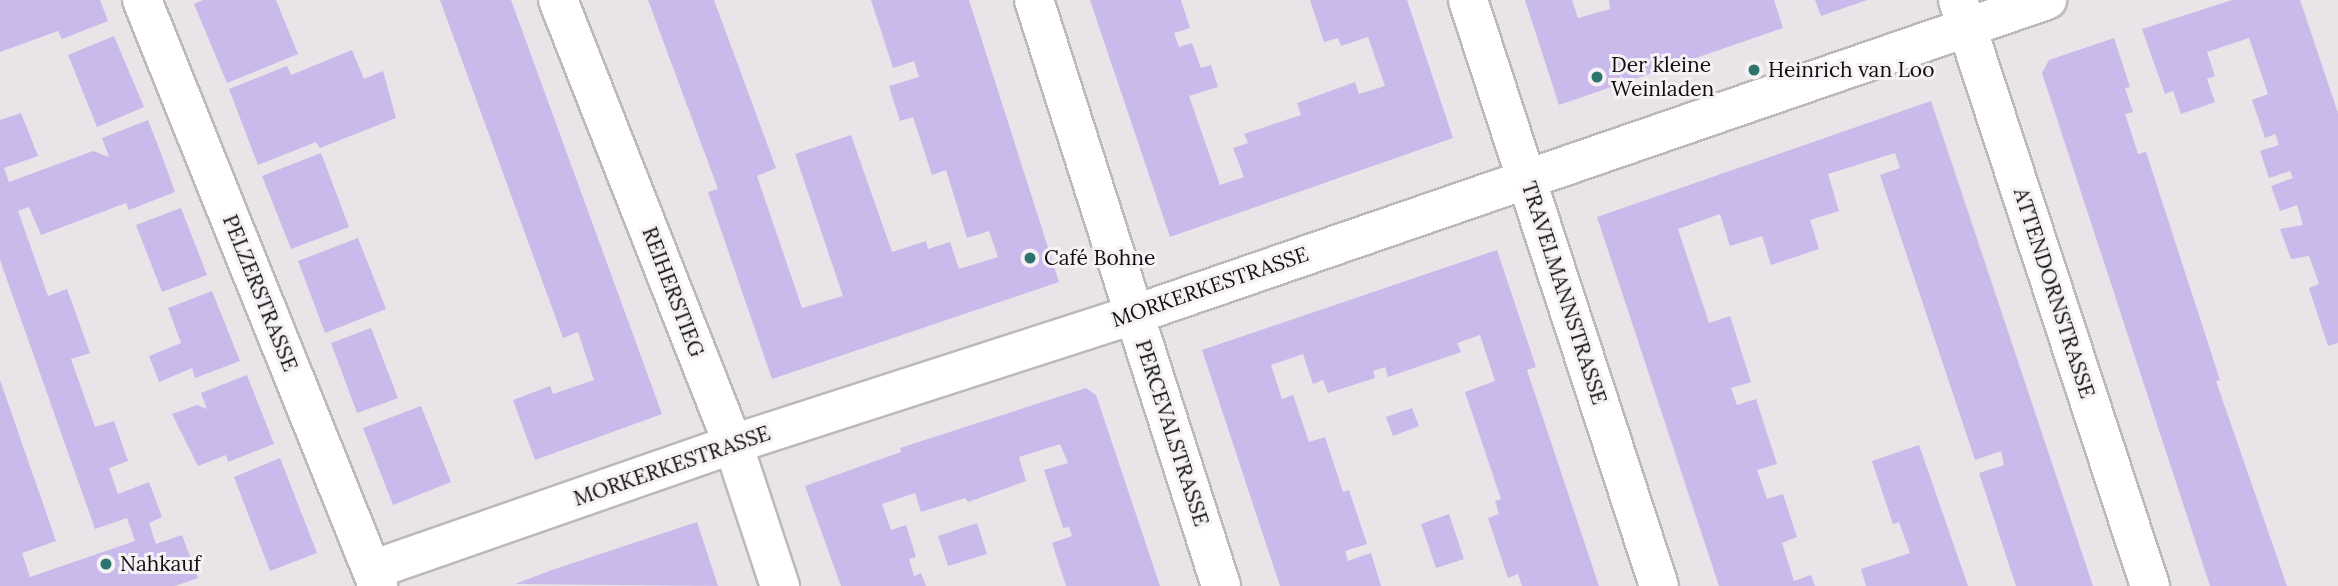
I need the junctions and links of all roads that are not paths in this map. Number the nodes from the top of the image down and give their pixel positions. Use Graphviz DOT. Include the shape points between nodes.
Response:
graph roads {
  1 [pos="142,0"];
  2 [pos="558,0"];
  3 [pos="1034,0"];
  4 [pos="1468,0"];
  5 [pos="2047,0"];
  6 [pos="1963,13"];
  7 [pos="1526,176"];
  8 [pos="1133,315"];
  9 [pos="733,444"];
  10 [pos="375,578"];
  11 [pos="780,586"];
  12 [pos="1221,586"];
  13 [pos="1659,586"];
  14 [pos="2150,586"];
  1 -- 10 [label="street, PELZERSTRASSE"];
  2 -- 9 [label="street, REIHERSTIEG"];
  3 -- 8 [label="street, PERCEVALSTRASSE"];
  4 -- 7 [label="street, TRAVELMANNSTRASSE"];
  5 -- 6 [label="street, MORKERKESTRASSE"];
  6 -- 7 [label="street, MORKERKESTRASSE"];
  6 -- 14 [label="street, ATTENDORNSTRASSE"];
  7 -- 8 [label="street, MORKERKESTRASSE"];
  7 -- 13 [label="street, TRAVELMANNSTRASSE"];
  8 -- 9 [label="street, MORKERKESTRASSE"];
  8 -- 12 [label="street, PERCEVALSTRASSE"];
  9 -- 10 [label="street, MORKERKESTRASSE"];
  9 -- 11 [label="street, REIHERSTIEG"];
}
